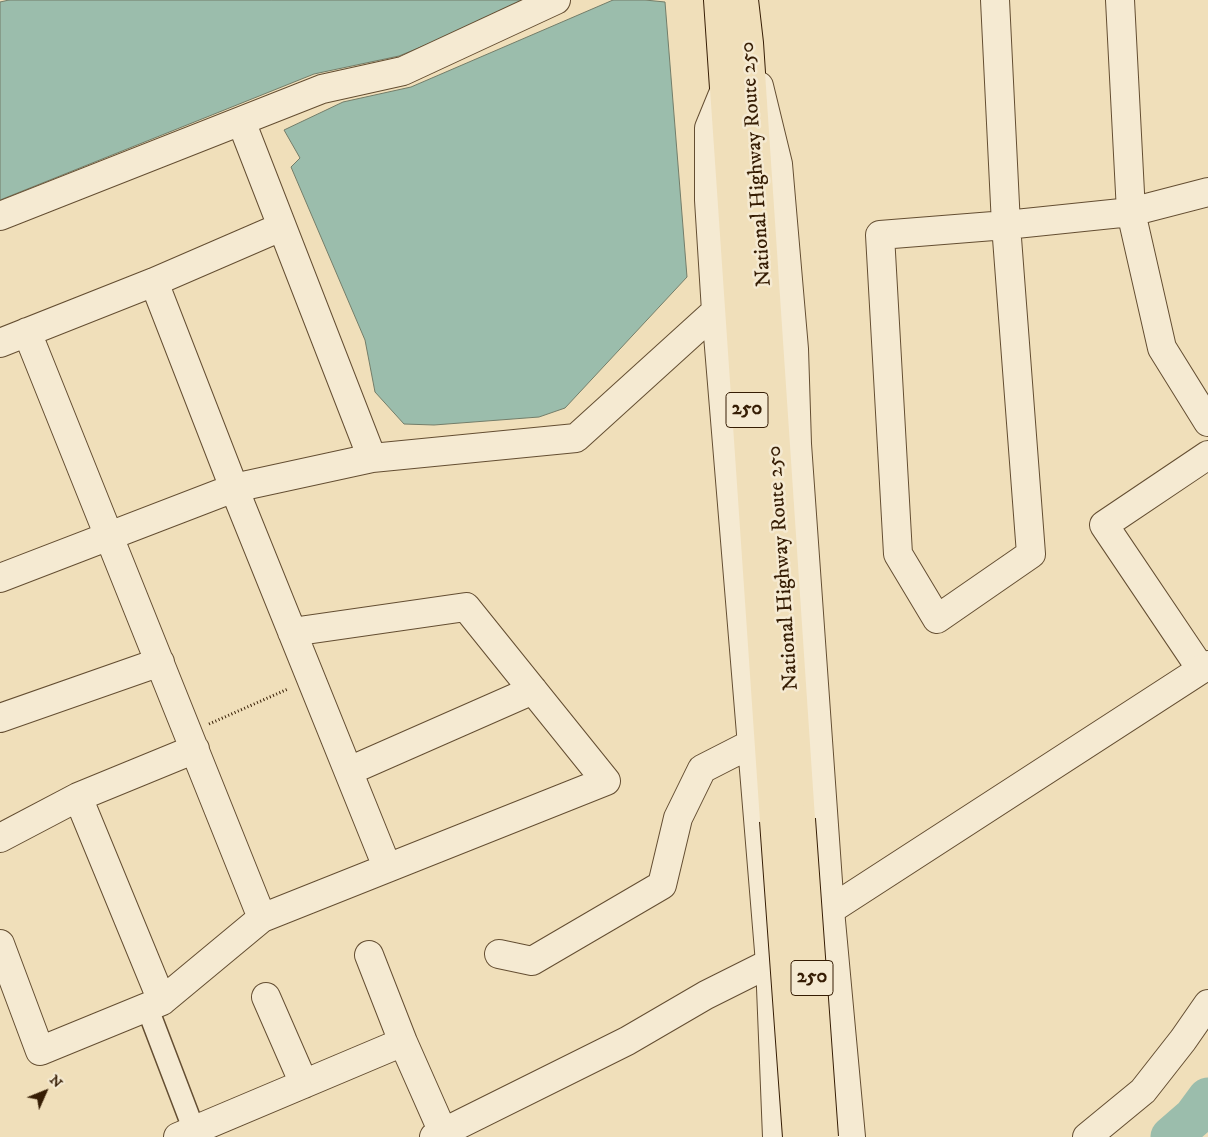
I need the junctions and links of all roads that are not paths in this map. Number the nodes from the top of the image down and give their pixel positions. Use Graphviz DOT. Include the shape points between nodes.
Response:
graph roads {
  1 [pos="556,0"];
  2 [pos="718,0"];
  3 [pos="744,0"];
  4 [pos="995,0"];
  5 [pos="1120,0"];
  6 [pos="749,43"];
  7 [pos="725,89"];
  8 [pos="241,121"];
  9 [pos="1208,192"];
  10 [pos="1131,212"];
  11 [pos="0,216"];
  12 [pos="1006,225"];
  13 [pos="281,227"];
  14 [pos="154,282"];
  15 [pos="716,311"];
  16 [pos="27,332"];
  17 [pos="0,343"];
  18 [pos="1208,422"];
  19 [pos="1208,455"];
  20 [pos="372,458"];
  21 [pos="234,488"];
  22 [pos="109,536"];
  23 [pos="0,578"];
  24 [pos="292,632"];
  25 [pos="160,662"];
  26 [pos="1205,667"];
  27 [pos="533,690"];
  28 [pos="0,718"];
  29 [pos="191,741"];
  30 [pos="751,744"];
  31 [pos="349,770"];
  32 [pos="78,797"];
  33 [pos="788,820"];
  34 [pos="0,838"];
  35 [pos="387,867"];
  36 [pos="830,910"];
  37 [pos="262,918"];
  38 [pos="0,944"];
  39 [pos="498,954"];
  40 [pos="369,955"];
  41 [pos="770,963"];
  42 [pos="266,998"];
  43 [pos="154,1004"];
  44 [pos="1208,1004"];
  45 [pos="403,1042"];
  46 [pos="304,1084"];
  47 [pos="186,1134"];
  48 [pos="441,1135"];
  49 [pos="777,1137"];
  50 [pos="797,1137"];
  51 [pos="824,1137"];
  52 [pos="851,1137"];
  53 [pos="1087,1137"];
  1 -- 8 [label="street" via="403,71 322,89"];
  2 -- 7 [label="highway, National Highway Route 250 / 250"];
  3 -- 6 [label="highway, National Highway Route 250 / 250"];
  4 -- 12 [label="street"];
  5 -- 10 [label="street"];
  6 -- 33 [label="highway, National Highway Route 250 / 250"];
  6 -- 36 [label="street" via="778,164 794,349 798,454"];
  7 -- 15 [label="street" via="709,128"];
  7 -- 33 [label="highway, National Highway Route 250 / 250"];
  8 -- 11 [label="street"];
  8 -- 13 [label="street"];
  9 -- 10 [label="street"];
  10 -- 12 [label="street"];
  10 -- 18 [label="street" via="1162,348"];
  12 -- 12 [label="street" via="880,235 898,554 937,619 1031,554"];
  13 -- 14 [label="street"];
  13 -- 20 [label="street"];
  14 -- 16 [label="street"];
  14 -- 21 [label="street"];
  15 -- 20 [label="street" via="576,438"];
  15 -- 30 [label="street"];
  16 -- 17 [label="street"];
  16 -- 22 [label="street"];
  19 -- 26 [label="street" via="1104,525"];
  20 -- 21 [label="street"];
  21 -- 22 [label="street"];
  21 -- 24 [label="street"];
  22 -- 23 [label="street"];
  22 -- 25 [label="street"];
  24 -- 27 [label="street" via="466,607"];
  24 -- 31 [label="street"];
  25 -- 28 [label="street"];
  25 -- 29 [label="street"];
  26 -- 36 [label="street"];
  27 -- 31 [label="street"];
  27 -- 35 [label="street" via="606,782"];
  29 -- 32 [label="street"];
  29 -- 37 [label="street"];
  30 -- 39 [label="street" via="702,769 678,818 662,884 532,961"];
  30 -- 41 [label="street"];
  31 -- 35 [label="street"];
  32 -- 34 [label="street"];
  32 -- 43 [label="street"];
  33 -- 50 [label="highway, National Highway Route 250 / 250, bridge"];
  33 -- 51 [label="highway, National Highway Route 250 / 250, bridge"];
  35 -- 37 [label="street"];
  36 -- 41 [label="street"];
  36 -- 52 [label="street"];
  37 -- 43 [label="street"];
  38 -- 43 [label="street" via="40,1051"];
  40 -- 45 [label="street"];
  41 -- 48 [label="street" via="706,995 627,1041"];
  41 -- 49 [label="street"];
  42 -- 46 [label="street"];
  43 -- 47 [label="street"];
  44 -- 53 [label="street" via="1143,1091"];
  45 -- 46 [label="street"];
  45 -- 48 [label="street"];
  46 -- 47 [label="street"];
}
